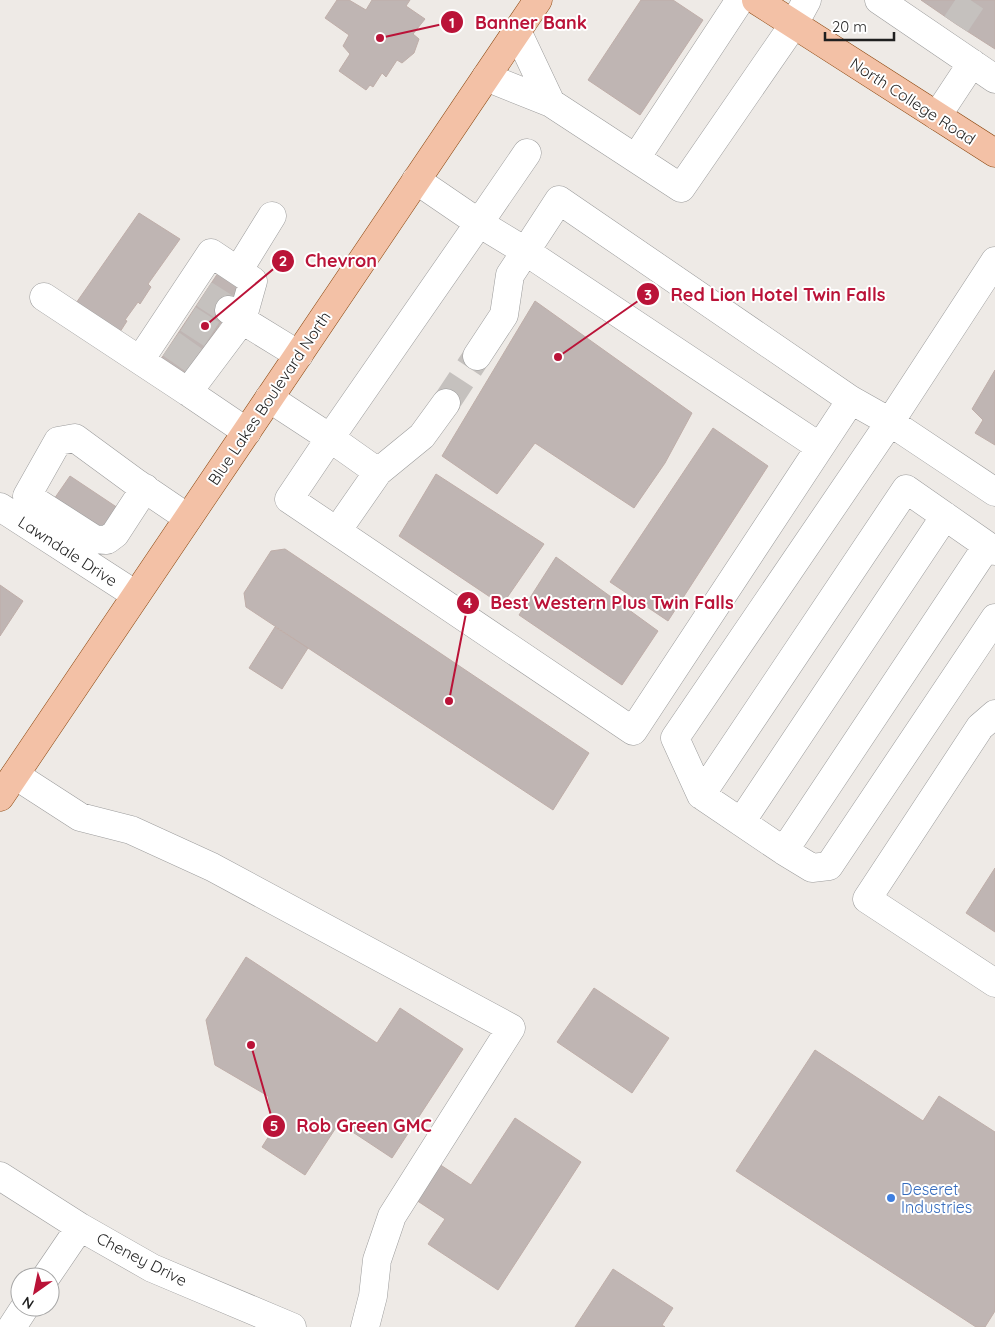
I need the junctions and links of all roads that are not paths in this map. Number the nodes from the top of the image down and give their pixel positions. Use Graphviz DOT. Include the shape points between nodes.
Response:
graph roads {
  1 [pos="538,0"];
  2 [pos="740,0"];
  3 [pos="756,0"];
  4 [pos="807,0"];
  5 [pos="879,0"];
  6 [pos="794,24"];
  7 [pos="517,31"];
  8 [pos="972,63"];
  9 [pos="486,77"];
  10 [pos="995,79"];
  11 [pos="551,103"];
  12 [pos="937,116"];
  13 [pos="527,153"];
  14 [pos="995,154"];
  15 [pos="636,158"];
  16 [pos="416,180"];
  17 [pos="272,216"];
  18 [pos="479,223"];
  19 [pos="525,251"];
  20 [pos="995,262"];
  21 [pos="238,271"];
  22 [pos="44,296"];
  23 [pos="236,315"];
  24 [pos="299,355"];
  25 [pos="477,356"];
  26 [pos="140,360"];
  27 [pos="188,392"];
  28 [pos="269,398"];
  29 [pos="851,400"];
  30 [pos="446,402"];
  31 [pos="890,422"];
  32 [pos="247,432"];
  33 [pos="330,438"];
  34 [pos="820,447"];
  35 [pos="378,472"];
  36 [pos="145,488"];
  37 [pos="995,492"];
  38 [pos="0,507"];
  39 [pos="945,516"];
  40 [pos="188,518"];
  41 [pos="54,528"];
  42 [pos="338,531"];
  43 [pos="991,548"];
  44 [pos="136,595"];
  45 [pos="995,618"];
  46 [pos="995,714"];
  47 [pos="7,786"];
  48 [pos="701,795"];
  49 [pos="741,822"];
  50 [pos="784,851"];
  51 [pos="995,983"];
  52 [pos="0,1176"];
  53 [pos="80,1227"];
  54 [pos="53,1267"];
  55 [pos="292,1327"];
  56 [pos="365,1327"];
  1 -- 7 [label="main road, Blue Lakes Boulevard North"];
  2 -- 15 [label="street"];
  3 -- 6 [label="main road, North College Road"];
  4 -- 6 [label="street"];
  5 -- 8 [label="street" via="950,34"];
  6 -- 12 [label="main road, North College Road"];
  6 -- 15 [label="street" via="681,188"];
  7 -- 9 [label="main road, Blue Lakes Boulevard North"];
  7 -- 11 [label="street"];
  8 -- 10 [label="street"];
  8 -- 12 [label="street"];
  9 -- 11 [label="street"];
  9 -- 16 [label="main road, Blue Lakes Boulevard North"];
  11 -- 15 [label="street"];
  12 -- 14 [label="main road, North College Road"];
  13 -- 18 [label="street"];
  16 -- 18 [label="street"];
  16 -- 24 [label="main road, Blue Lakes Boulevard North"];
  17 -- 21 [label="street"];
  18 -- 19 [label="street"];
  18 -- 33 [label="street"];
  19 -- 25 [label="street" via="510,275 504,315"];
  19 -- 29 [label="street" via="559,200"];
  19 -- 34 [label="street"];
  20 -- 31 [label="street"];
  21 -- 23 [label="street" via="253,281"];
  21 -- 26 [label="street" via="211,254 197,289 164,340"];
  22 -- 26 [label="street"];
  23 -- 24 [label="street"];
  23 -- 27 [label="street" via="200,365"];
  24 -- 28 [label="main road, Blue Lakes Boulevard North"];
  26 -- 27 [label="street"];
  27 -- 32 [label="street"];
  28 -- 32 [label="main road, Blue Lakes Boulevard North"];
  28 -- 33 [label="street"];
  29 -- 31 [label="street"];
  29 -- 34 [label="street"];
  30 -- 35 [label="street" via="422,436"];
  31 -- 37 [label="street"];
  31 -- 48 [label="street" via="675,738"];
  32 -- 40 [label="main road, Blue Lakes Boulevard North"];
  33 -- 35 [label="street"];
  33 -- 42 [label="street" via="289,499"];
  34 -- 42 [label="street" via="633,731"];
  35 -- 42 [label="street"];
  36 -- 40 [label="street"];
  36 -- 41 [label="street" via="115,534 107,540"];
  36 -- 41 [label="street" via="75,438 58,441 28,496"];
  38 -- 41 [label="street, Lawndale Drive"];
  39 -- 43 [label="street"];
  39 -- 48 [label="street" via="906,489"];
  39 -- 49 [label="street"];
  40 -- 44 [label="main road, Blue Lakes Boulevard North"];
  41 -- 44 [label="street, Lawndale Drive"];
  43 -- 50 [label="street"];
  44 -- 47 [label="main road, Blue Lakes Boulevard North"];
  45 -- 50 [label="street" via="829,866 812,868"];
  46 -- 51 [label="street" via="980,727 867,899"];
  47 -- 56 [label="street" via="80,817 130,830 212,867 511,1028 392,1216 378,1260"];
  48 -- 49 [label="street"];
  49 -- 50 [label="street"];
  52 -- 53 [label="street, Cheney Drive"];
  53 -- 54 [label="street"];
  53 -- 55 [label="street, Cheney Drive" via="152,1268"];
}
